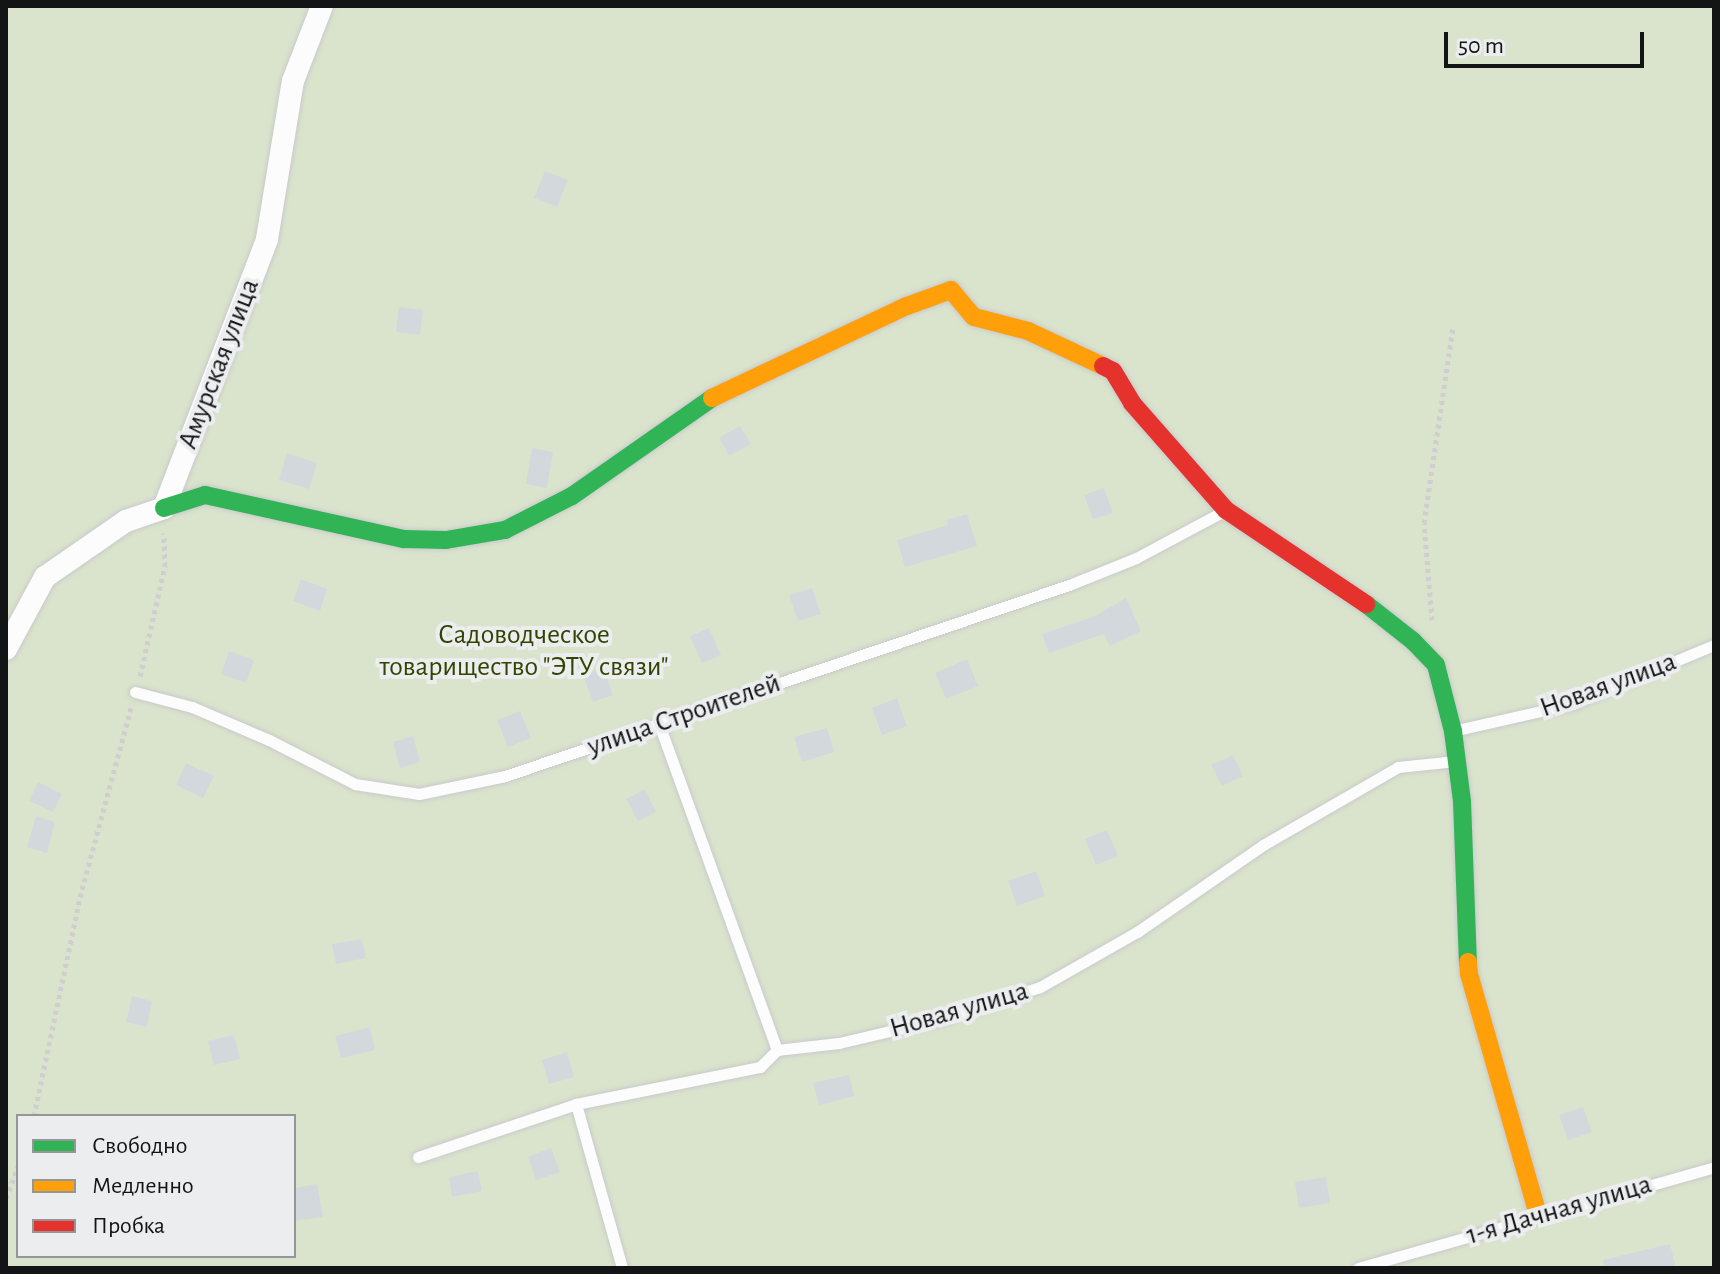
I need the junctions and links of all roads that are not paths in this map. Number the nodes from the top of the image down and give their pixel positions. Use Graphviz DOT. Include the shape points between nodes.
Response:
graph roads {
  1 [pos="322,6"];
  2 [pos="164,508"];
  3 [pos="1226,510"];
  4 [pos="1714,645"];
  5 [pos="6,649"];
  6 [pos="135,692"];
  7 [pos="659,724"];
  8 [pos="1453,731"];
  9 [pos="1457,761"];
  10 [pos="777,1050"];
  11 [pos="576,1104"];
  12 [pos="418,1157"];
  13 [pos="1714,1167"];
  14 [pos="1538,1215"];
  15 [pos="622,1268"];
  16 [pos="1358,1268"];
  1 -- 2 [label="street, Амурская улица" via="293,81 267,239"];
  2 -- 3 [label="street" via="205,495 404,539 446,540 505,530 572,496 715,396 951,290 974,317 1028,331 1113,371 1132,403"];
  2 -- 5 [label="street" via="126,521 45,577"];
  3 -- 7 [label="lane, улица Строителей" via="1136,558 1069,585"];
  3 -- 8 [label="street" via="1348,590 1413,641 1436,665"];
  4 -- 8 [label="lane, Новая улица" via="1572,704"];
  6 -- 7 [label="lane, улица Строителей" via="192,707 355,784 419,794 505,776"];
  7 -- 10 [label="lane"];
  8 -- 9 [label="street"];
  9 -- 10 [label="lane, Новая улица" via="1398,767 1263,845 1137,932 1040,987 945,1018 839,1043"];
  9 -- 14 [label="street" via="1469,974"];
  10 -- 11 [label="lane, Новая улица" via="760,1067"];
  11 -- 12 [label="lane, Новая улица"];
  11 -- 15 [label="lane"];
  13 -- 14 [label="lane, 1-я Дачная улица"];
  14 -- 16 [label="lane, 1-я Дачная улица"];
}
